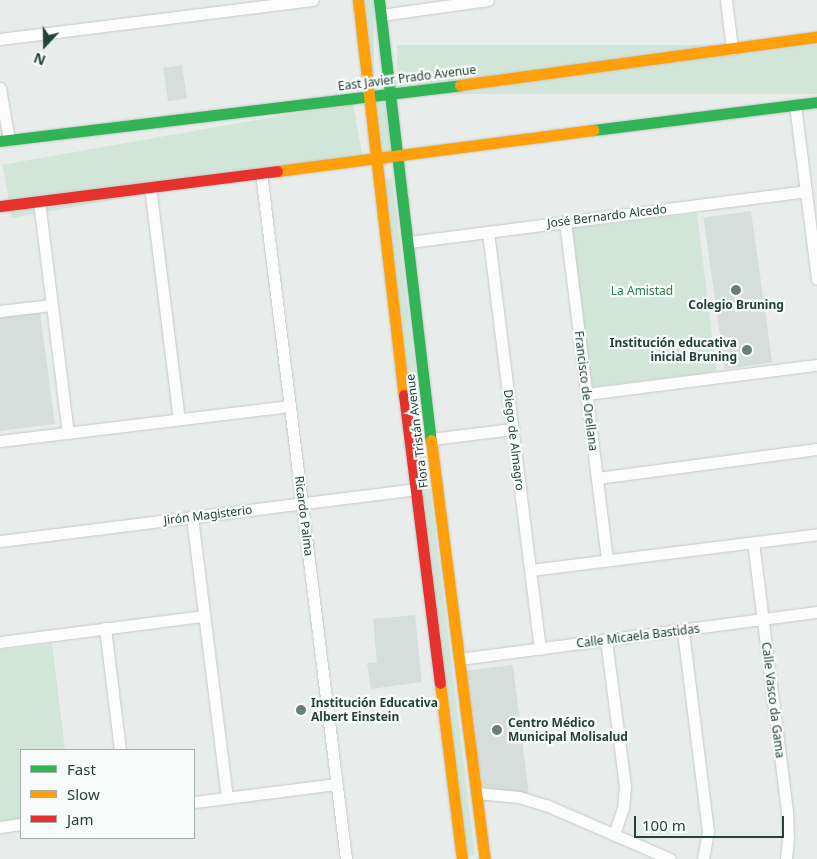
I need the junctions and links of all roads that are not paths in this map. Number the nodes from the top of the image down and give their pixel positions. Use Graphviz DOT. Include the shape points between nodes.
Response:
graph roads {
  1 [pos="312,0"];
  2 [pos="358,0"];
  3 [pos="379,0"];
  4 [pos="488,0"];
  5 [pos="726,0"];
  6 [pos="272,2"];
  7 [pos="465,2"];
  8 [pos="381,15"];
  9 [pos="817,37"];
  10 [pos="0,39"];
  11 [pos="732,49"];
  12 [pos="0,88"];
  13 [pos="391,94"];
  14 [pos="370,96"];
  15 [pos="817,102"];
  16 [pos="795,106"];
  17 [pos="4,140"];
  18 [pos="399,156"];
  19 [pos="375,159"];
  20 [pos="261,174"];
  21 [pos="150,187"];
  22 [pos="806,191"];
  23 [pos="39,201"];
  24 [pos="0,206"];
  25 [pos="565,222"];
  26 [pos="488,232"];
  27 [pos="409,242"];
  28 [pos="817,279"];
  29 [pos="52,305"];
  30 [pos="0,311"];
  31 [pos="817,365"];
  32 [pos="586,394"];
  33 [pos="290,406"];
  34 [pos="180,419"];
  35 [pos="513,429"];
  36 [pos="68,433"];
  37 [pos="431,439"];
  38 [pos="0,441"];
  39 [pos="817,449"];
  40 [pos="597,478"];
  41 [pos="416,489"];
  42 [pos="302,504"];
  43 [pos="192,518"];
  44 [pos="817,534"];
  45 [pos="0,541"];
  46 [pos="753,542"];
  47 [pos="607,560"];
  48 [pos="530,570"];
  49 [pos="817,612"];
  50 [pos="204,616"];
  51 [pos="763,620"];
  52 [pos="105,628"];
  53 [pos="683,631"];
  54 [pos="606,640"];
  55 [pos="0,642"];
  56 [pos="540,649"];
  57 [pos="459,659"];
  58 [pos="120,749"];
  59 [pos="337,784"];
  60 [pos="477,793"];
  61 [pos="227,798"];
  62 [pos="195,802"];
  63 [pos="20,824"];
  64 [pos="0,827"];
  65 [pos="614,834"];
  66 [pos="346,859"];
  67 [pos="462,859"];
  68 [pos="485,859"];
  69 [pos="670,859"];
  70 [pos="703,859"];
  71 [pos="786,859"];
  1 -- 6 [label="street"];
  2 -- 14 [label="main road, Flora Tristán Avenue"];
  3 -- 8 [label="main road, Flora Tristán Avenue"];
  4 -- 7 [label="street"];
  5 -- 11 [label="street"];
  6 -- 10 [label="street"];
  7 -- 8 [label="street"];
  8 -- 13 [label="main road, Flora Tristán Avenue"];
  9 -- 11 [label="main road, East Javier Prado Avenue"];
  11 -- 13 [label="main road, East Javier Prado Avenue"];
  12 -- 17 [label="street"];
  13 -- 14 [label="main road, East Javier Prado Avenue"];
  13 -- 18 [label="main road, Flora Tristán Avenue"];
  14 -- 17 [label="main road, East Javier Prado Avenue"];
  14 -- 19 [label="main road, Flora Tristán Avenue"];
  15 -- 16 [label="main road"];
  16 -- 18 [label="main road"];
  16 -- 22 [label="street"];
  18 -- 19 [label="main road"];
  18 -- 27 [label="main road, Flora Tristán Avenue"];
  19 -- 20 [label="main road"];
  19 -- 41 [label="main road, Flora Tristán Avenue"];
  20 -- 21 [label="main road"];
  20 -- 33 [label="street, Ricardo Palma"];
  21 -- 23 [label="main road"];
  21 -- 34 [label="street"];
  22 -- 25 [label="street, José Bernardo Alcedo"];
  22 -- 28 [label="street"];
  23 -- 24 [label="main road"];
  23 -- 29 [label="street"];
  25 -- 26 [label="street, José Bernardo Alcedo"];
  25 -- 32 [label="street, Francisco de Orellana"];
  26 -- 27 [label="street, José Bernardo Alcedo"];
  26 -- 35 [label="street, Diego de Almagro"];
  27 -- 37 [label="main road, Flora Tristán Avenue"];
  29 -- 30 [label="street"];
  29 -- 36 [label="street"];
  31 -- 32 [label="street"];
  32 -- 40 [label="street, Francisco de Orellana"];
  33 -- 34 [label="street"];
  33 -- 42 [label="street, Ricardo Palma"];
  34 -- 36 [label="street"];
  35 -- 37 [label="street"];
  35 -- 48 [label="street, Diego de Almagro"];
  36 -- 38 [label="street"];
  37 -- 57 [label="main road, Flora Tristán Avenue"];
  39 -- 40 [label="street"];
  40 -- 47 [label="street, Francisco de Orellana"];
  41 -- 42 [label="street, Jirón Magisterio"];
  41 -- 67 [label="main road, Flora Tristán Avenue"];
  42 -- 43 [label="street, Jirón Magisterio"];
  42 -- 59 [label="street, Ricardo Palma"];
  43 -- 45 [label="street, Jirón Magisterio"];
  43 -- 50 [label="street"];
  44 -- 46 [label="street"];
  46 -- 47 [label="street"];
  46 -- 51 [label="street, Calle Vasco da Gama"];
  47 -- 48 [label="street"];
  48 -- 56 [label="street, Diego de Almagro"];
  49 -- 51 [label="street, Calle Micaela Bastidas"];
  50 -- 52 [label="street"];
  50 -- 61 [label="street"];
  51 -- 53 [label="street, Calle Micaela Bastidas"];
  51 -- 71 [label="street, Calle Vasco da Gama" via="787,811"];
  52 -- 55 [label="street"];
  52 -- 58 [label="street"];
  53 -- 54 [label="street, Calle Micaela Bastidas"];
  53 -- 70 [label="street" via="708,831"];
  54 -- 56 [label="street, Calle Micaela Bastidas"];
  54 -- 65 [label="street" via="625,793"];
  56 -- 57 [label="street, Calle Micaela Bastidas"];
  57 -- 60 [label="main road, Flora Tristán Avenue"];
  59 -- 61 [label="street"];
  59 -- 66 [label="street, Ricardo Palma"];
  60 -- 65 [label="street" via="519,797 546,805"];
  60 -- 68 [label="main road, Flora Tristán Avenue"];
  61 -- 62 [label="street"];
  63 -- 64 [label="street"];
  65 -- 69 [label="street"];
}
